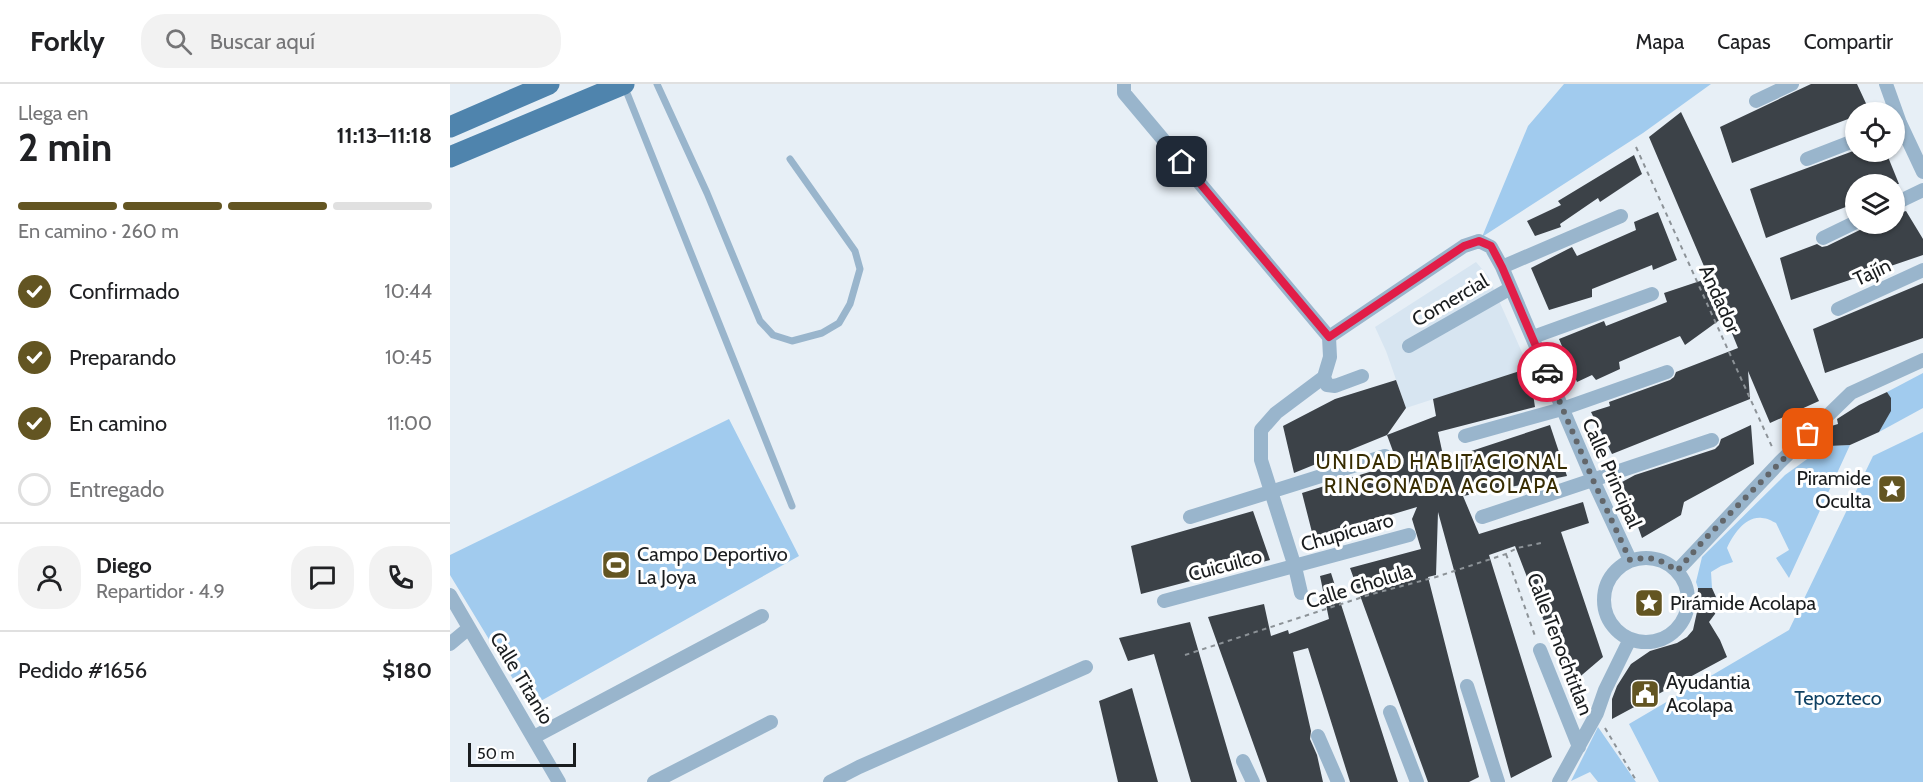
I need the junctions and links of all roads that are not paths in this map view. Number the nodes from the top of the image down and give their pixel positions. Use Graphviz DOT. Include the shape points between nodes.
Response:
graph roads {
  1 [pos="549,84"];
  2 [pos="624,84"];
  3 [pos="657,84"];
  4 [pos="1124,84"];
  5 [pos="1792,84"];
  6 [pos="1886,84"];
  7 [pos="1756,100"];
  8 [pos="1891,102"];
  9 [pos="450,127"];
  10 [pos="1905,139"];
  11 [pos="1845,144"];
  12 [pos="450,157"];
  13 [pos="789,159"];
  14 [pos="1807,159"];
  15 [pos="1923,172"];
  16 [pos="1923,190"];
  17 [pos="1905,199"];
  18 [pos="1621,216"];
  19 [pos="1845,227"];
  20 [pos="1823,237"];
  21 [pos="1502,267"];
  22 [pos="1923,270"];
  23 [pos="1511,288"];
  24 [pos="1652,294"];
  25 [pos="1838,309"];
  26 [pos="1329,337"];
  27 [pos="1533,338"];
  28 [pos="1409,346"];
  29 [pos="1923,360"];
  30 [pos="1667,372"];
  31 [pos="1362,376"];
  32 [pos="1324,377"];
  33 [pos="1562,409"];
  34 [pos="1465,436"];
  35 [pos="1712,440"];
  36 [pos="1385,456"];
  37 [pos="1593,480"];
  38 [pos="1272,493"];
  39 [pos="792,506"];
  40 [pos="1190,517"];
  41 [pos="1482,517"];
  42 [pos="1409,535"];
  43 [pos="1630,560"];
  44 [pos="1295,567"];
  45 [pos="1677,571"];
  46 [pos="1302,593"];
  47 [pos="450,595"];
  48 [pos="1164,601"];
  49 [pos="762,616"];
  50 [pos="469,628"];
  51 [pos="1630,639"];
  52 [pos="450,644"];
  53 [pos="1540,650"];
  54 [pos="1086,666"];
  55 [pos="1467,686"];
  56 [pos="1390,712"];
  57 [pos="771,722"];
  58 [pos="1318,736"];
  59 [pos="534,737"];
  60 [pos="1579,747"];
  61 [pos="1244,761"];
  62 [pos="559,782"];
  63 [pos="654,782"];
  64 [pos="830,782"];
  65 [pos="1254,782"];
  66 [pos="1338,782"];
  67 [pos="1418,782"];
  68 [pos="1498,782"];
  69 [pos="1559,782"];
  1 -- 9 [label="main road"];
  2 -- 12 [label="main road"];
  2 -- 39 [label="lane"];
  3 -- 13 [label="lane" via="760,321 773,335 792,341 822,333 839,323 850,304 860,269 855,251"];
  4 -- 26 [label="street" via="1124,93"];
  5 -- 7 [label="street"];
  6 -- 8 [label="street"];
  10 -- 15 [label="street"];
  11 -- 14 [label="street"];
  16 -- 17 [label="street"];
  18 -- 21 [label="street"];
  19 -- 20 [label="street"];
  21 -- 23 [label="street, Calle Principal"];
  21 -- 26 [label="street, Calle Principal" via="1491,246 1479,241 1464,246"];
  22 -- 25 [label="street, Tajín"];
  23 -- 27 [label="street, Calle Principal"];
  23 -- 28 [label="street, Comercial"];
  24 -- 27 [label="street"];
  26 -- 32 [label="street" via="1330,357"];
  27 -- 33 [label="street, Calle Principal"];
  29 -- 45 [label="street" via="1851,393"];
  30 -- 33 [label="street"];
  31 -- 32 [label="street" via="1335,386 1327,386"];
  32 -- 38 [label="street" via="1261,430 1261,460"];
  33 -- 34 [label="street"];
  33 -- 37 [label="street, Calle Principal"];
  35 -- 37 [label="street"];
  36 -- 38 [label="street"];
  37 -- 41 [label="street"];
  37 -- 43 [label="street, Calle Principal"];
  38 -- 40 [label="street"];
  38 -- 44 [label="street"];
  42 -- 44 [label="street, Chupícuaro"];
  43 -- 45 [label="street" via="1647,557 1664,561"];
  43 -- 51 [label="street" via="1614,572 1605,590 1609,619 1614,628"];
  44 -- 46 [label="street"];
  44 -- 48 [label="street, Cuicuilco"];
  45 -- 51 [label="street" via="1688,597 1681,624 1658,640"];
  47 -- 50 [label="street, Calle Titanio"];
  49 -- 59 [label="street"];
  50 -- 52 [label="street"];
  50 -- 59 [label="street, Calle Titanio"];
  51 -- 60 [label="street"];
  53 -- 60 [label="street, Calle Tenochtitlan"];
  54 -- 64 [label="street"];
  55 -- 68 [label="street"];
  56 -- 67 [label="street"];
  57 -- 63 [label="street"];
  58 -- 66 [label="street"];
  59 -- 62 [label="street, Calle Titanio"];
  60 -- 69 [label="street"];
  61 -- 65 [label="street"];
}
